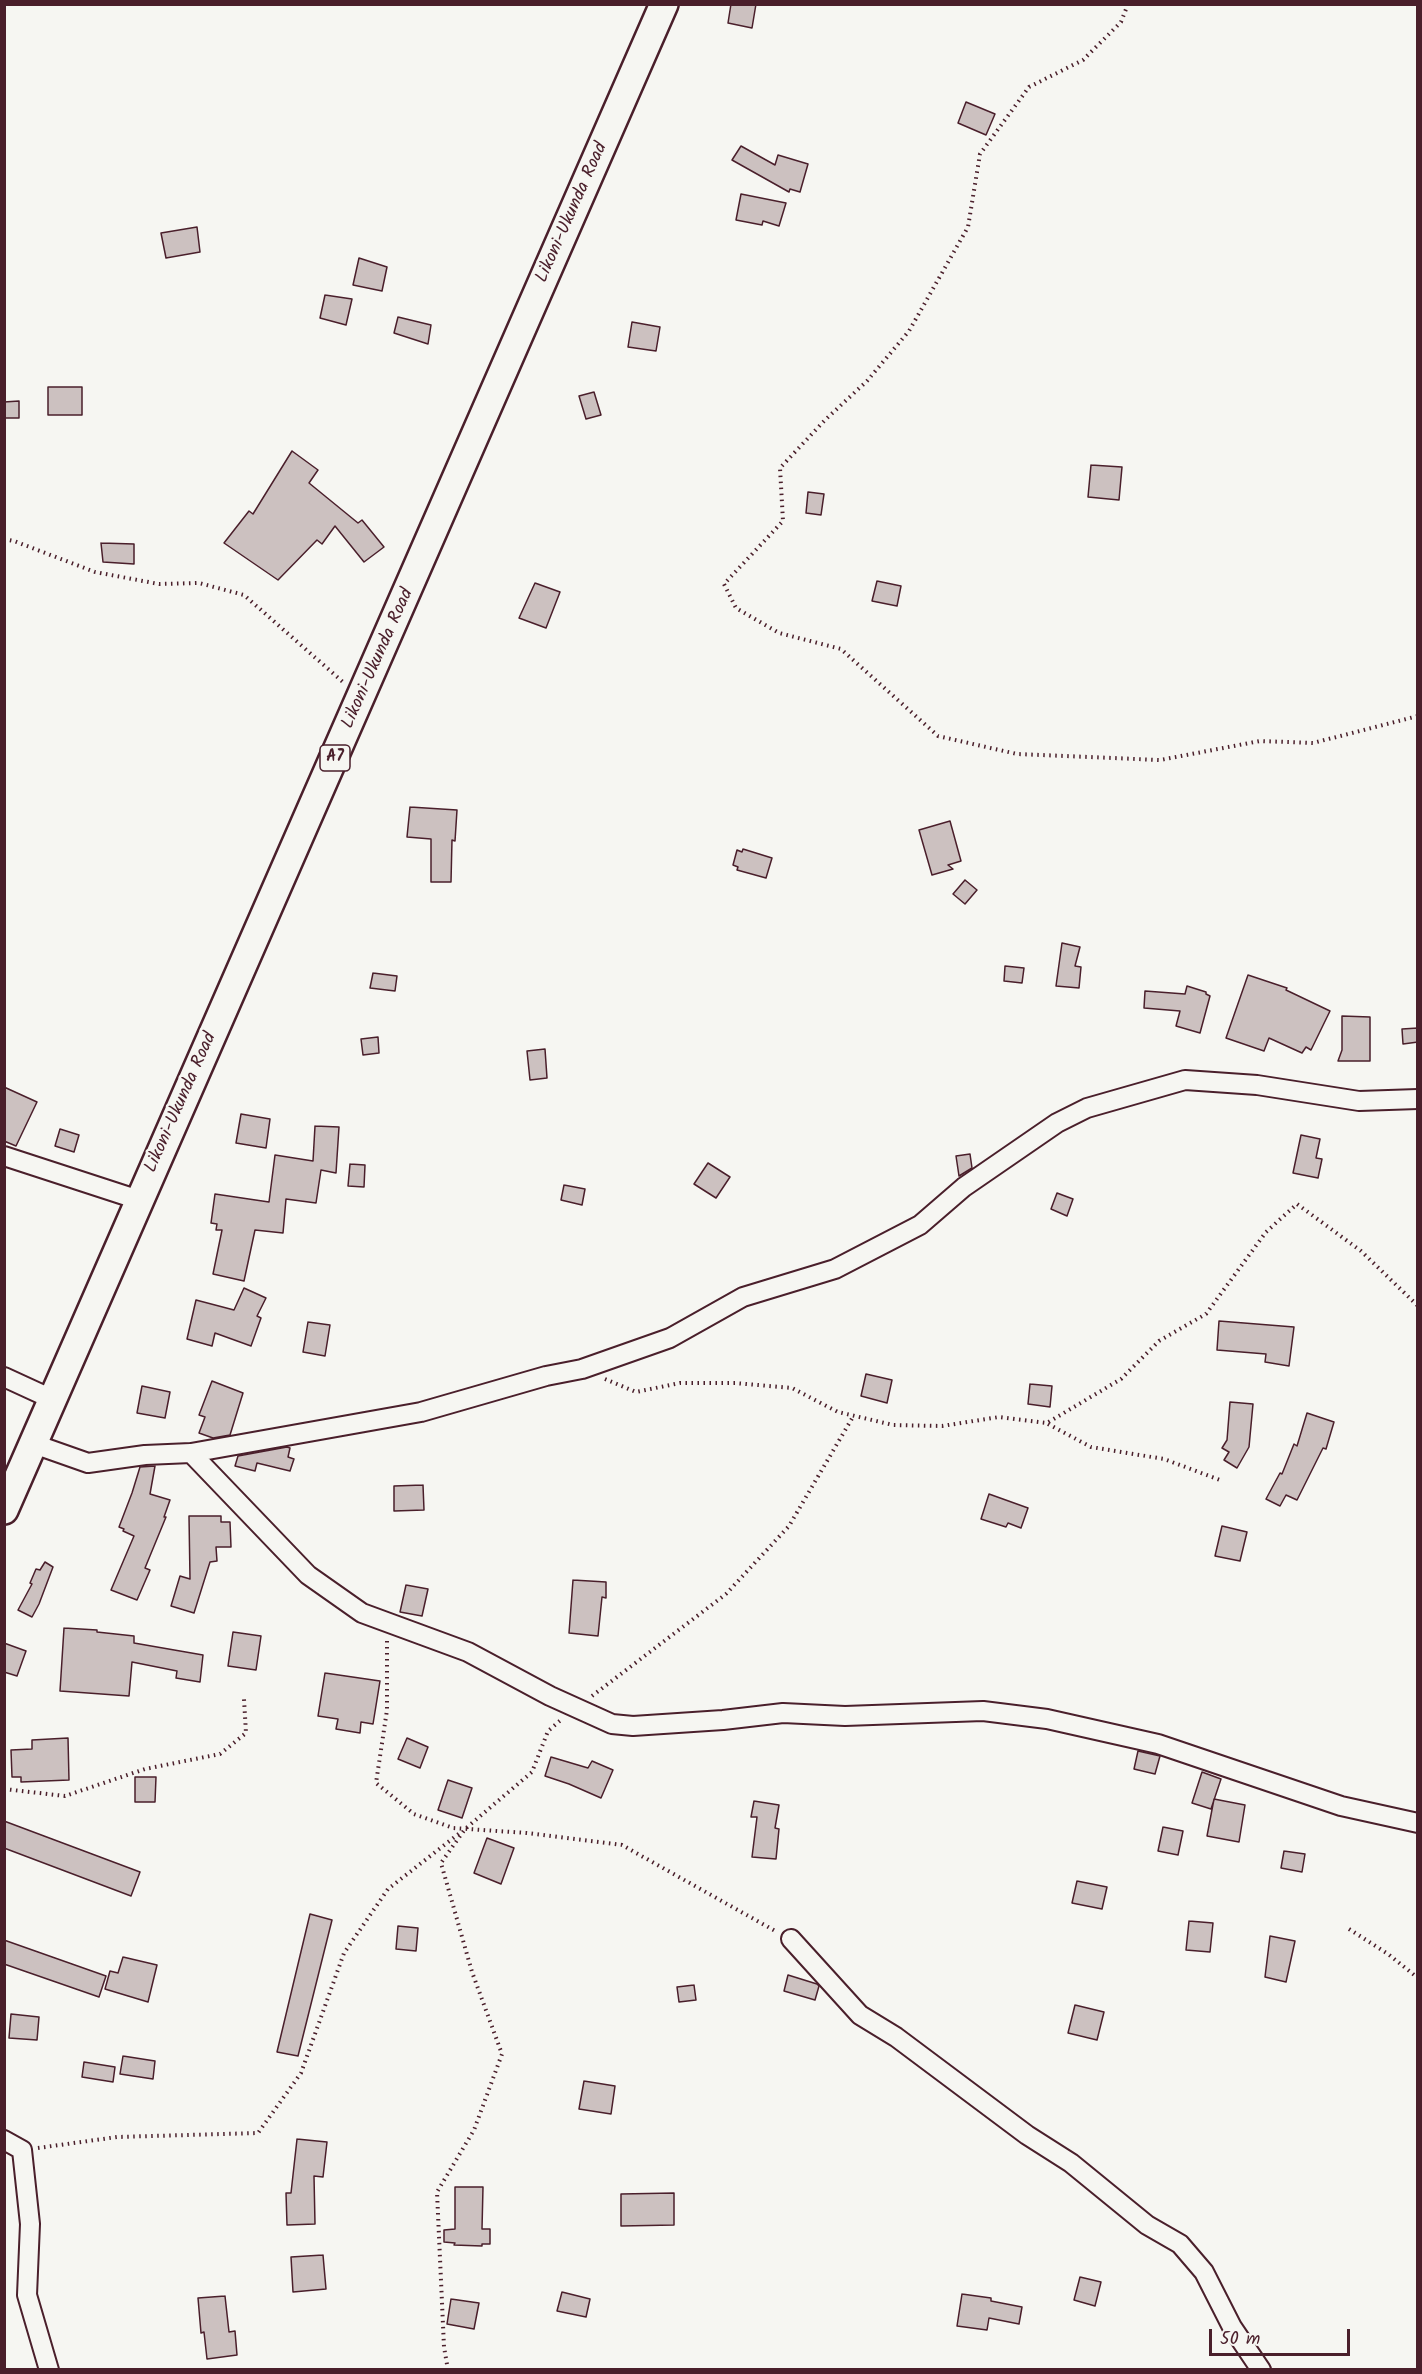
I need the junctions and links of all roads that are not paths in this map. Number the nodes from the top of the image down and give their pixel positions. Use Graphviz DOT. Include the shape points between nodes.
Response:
graph roads {
  1 [pos="664,4"];
  2 [pos="1418,1099"];
  3 [pos="4,1156"];
  4 [pos="139,1200"];
  5 [pos="4,1377"];
  6 [pos="54,1400"];
  7 [pos="34,1444"];
  8 [pos="191,1453"];
  9 [pos="13,1472"];
  10 [pos="4,1510"];
  11 [pos="1418,1823"];
  12 [pos="791,1940"];
  13 [pos="4,2140"];
  14 [pos="45,2367"];
  15 [pos="1261,2370"];
  1 -- 4 [label="highway, Likoni-Ukunda Road / A7"];
  2 -- 8 [label="street" via="1359,1101 1257,1085 1185,1080 1087,1108 1057,1123 973,1180 920,1225 835,1269 743,1297 670,1338 582,1369 421,1412"];
  3 -- 4 [label="street"];
  4 -- 6 [label="highway, Likoni-Ukunda Road / A7"];
  5 -- 6 [label="street"];
  6 -- 7 [label="highway, Likoni-Ukunda Road / A7"];
  7 -- 8 [label="street" via="88,1463"];
  7 -- 9 [label="highway, Likoni-Ukunda Road / A7"];
  8 -- 11 [label="street" via="308,1575 362,1613 468,1652 612,1724 633,1726 783,1713 845,1716 983,1711 1047,1719 1158,1744 1341,1806"];
  9 -- 10 [label="highway, Likoni-Ukunda Road / A7"];
  12 -- 15 [label="street" via="860,2015 896,2037 1071,2163 1147,2224 1180,2244 1204,2272 1232,2327"];
  13 -- 14 [label="street" via="22,2150 30,2224 27,2295"];
}
